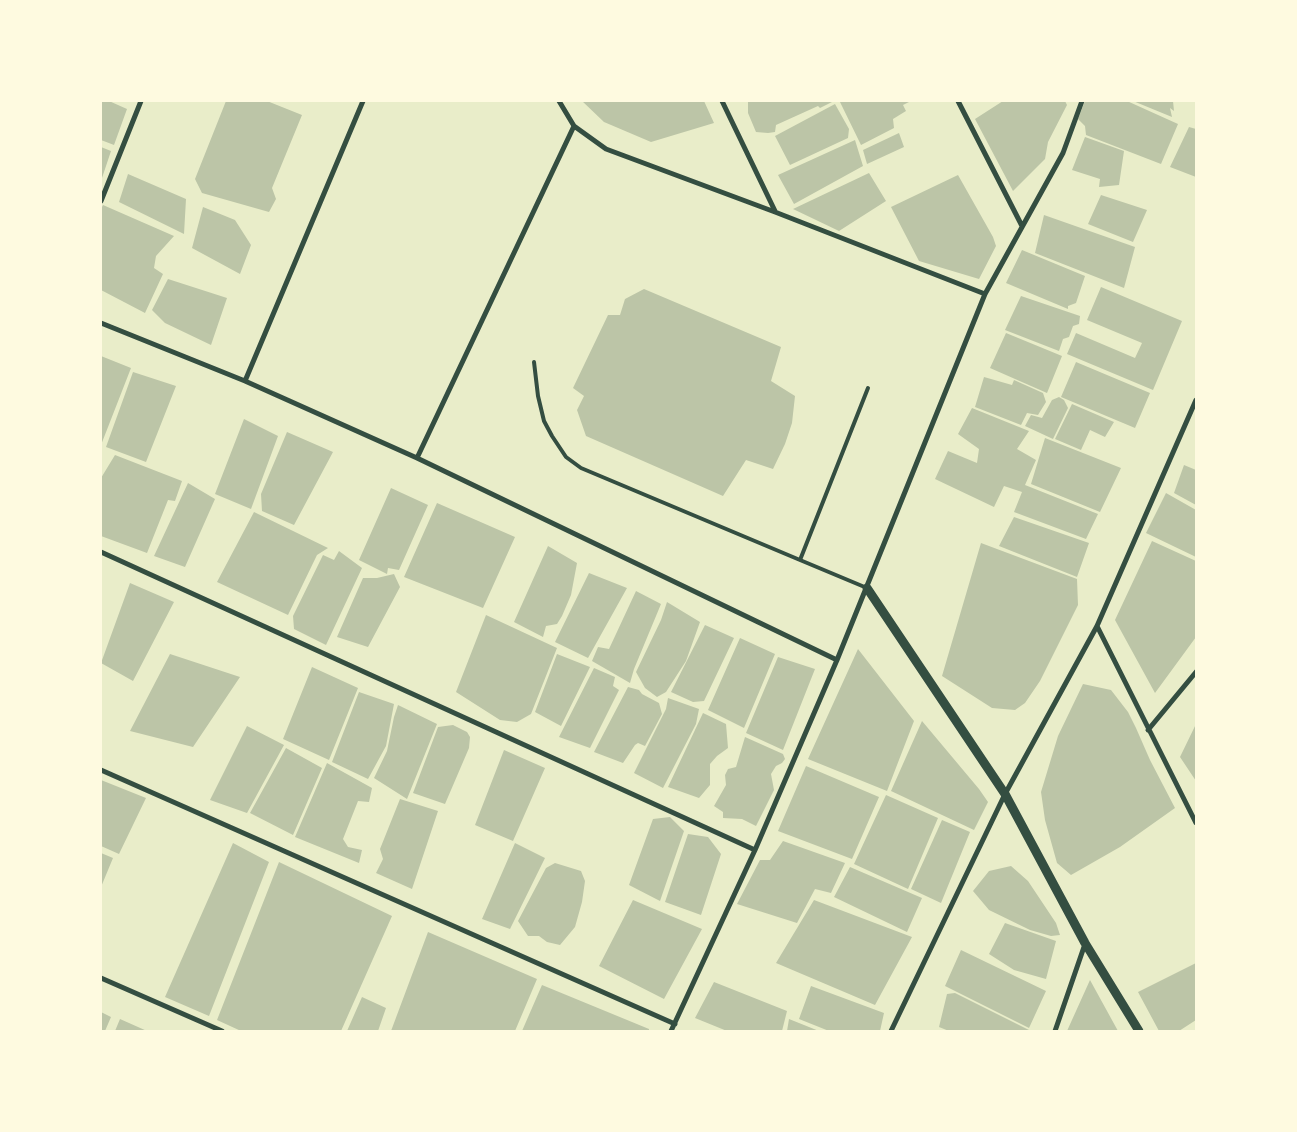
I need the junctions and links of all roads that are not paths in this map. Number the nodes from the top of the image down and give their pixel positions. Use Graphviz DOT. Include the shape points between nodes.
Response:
graph roads {
  1 [pos="141,101"];
  2 [pos="363,101"];
  3 [pos="559,101"];
  4 [pos="722,101"];
  5 [pos="958,101"];
  6 [pos="1082,101"];
  7 [pos="574,126"];
  8 [pos="101,201"];
  9 [pos="775,212"];
  10 [pos="1022,226"];
  11 [pos="985,294"];
  12 [pos="101,323"];
  13 [pos="534,362"];
  14 [pos="245,381"];
  15 [pos="868,388"];
  16 [pos="1196,400"];
  17 [pos="417,458"];
  18 [pos="101,552"];
  19 [pos="800,560"];
  20 [pos="867,588"];
  21 [pos="1096,626"];
  22 [pos="837,660"];
  23 [pos="1196,672"];
  24 [pos="1148,730"];
  25 [pos="101,770"];
  26 [pos="1005,794"];
  27 [pos="1196,823"];
  28 [pos="755,850"];
  29 [pos="1085,943"];
  30 [pos="101,978"];
  31 [pos="675,1024"];
  32 [pos="222,1031"];
  33 [pos="671,1031"];
  34 [pos="891,1031"];
  35 [pos="1055,1031"];
  36 [pos="1138,1031"];
  1 -- 8 [label="street"];
  2 -- 14 [label="street"];
  3 -- 7 [label="street"];
  4 -- 9 [label="street"];
  5 -- 10 [label="street"];
  6 -- 10 [label="street" via="1063,153"];
  7 -- 9 [label="street" via="606,148"];
  7 -- 17 [label="street"];
  9 -- 11 [label="street"];
  10 -- 11 [label="street"];
  11 -- 20 [label="street"];
  12 -- 14 [label="street"];
  13 -- 19 [label="lane" via="544,421 566,457 581,468"];
  14 -- 17 [label="street"];
  15 -- 19 [label="lane"];
  16 -- 21 [label="street"];
  17 -- 22 [label="street"];
  18 -- 28 [label="street"];
  19 -- 20 [label="lane"];
  20 -- 22 [label="street"];
  20 -- 26 [label="street"];
  21 -- 24 [label="street"];
  21 -- 26 [label="street"];
  22 -- 28 [label="street"];
  23 -- 24 [label="street"];
  24 -- 27 [label="street"];
  25 -- 31 [label="street"];
  26 -- 29 [label="street"];
  26 -- 34 [label="street"];
  28 -- 31 [label="street"];
  29 -- 35 [label="street"];
  29 -- 36 [label="street"];
  30 -- 32 [label="street"];
  31 -- 33 [label="street"];
}
